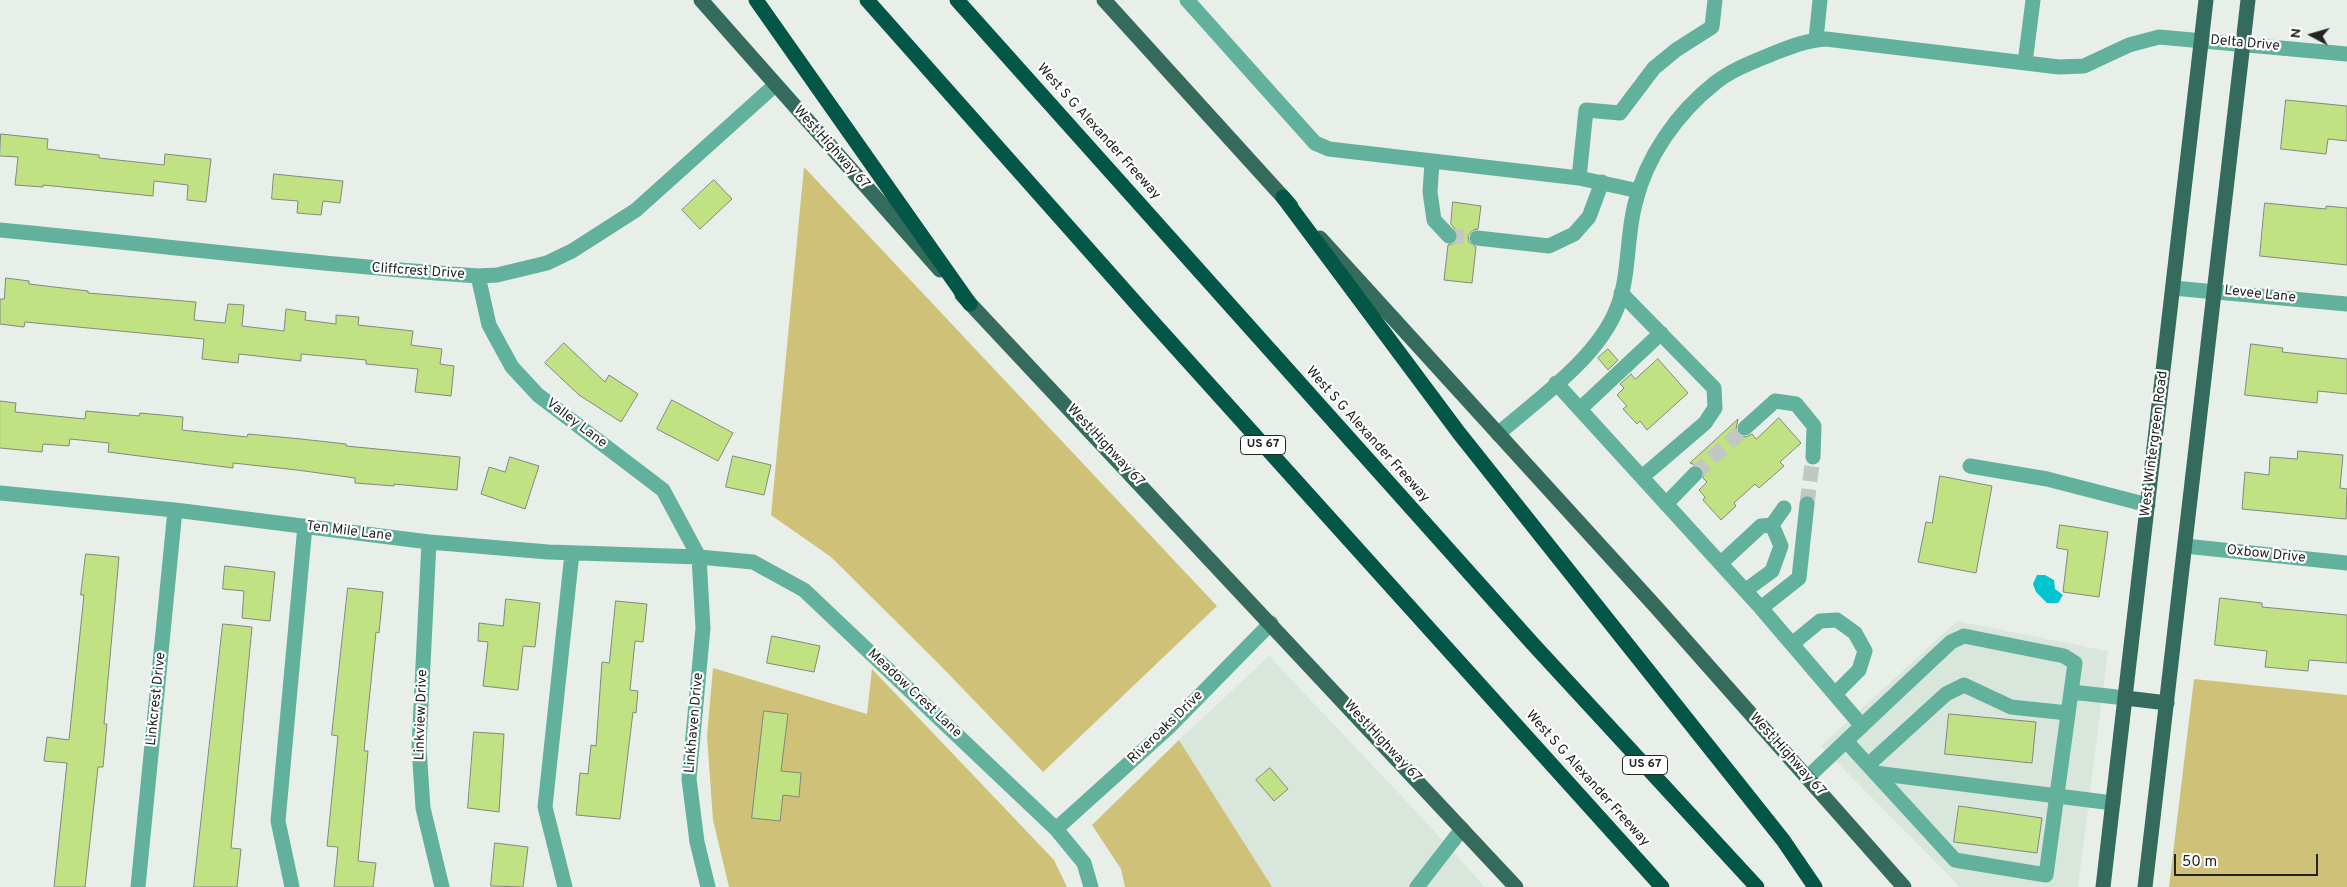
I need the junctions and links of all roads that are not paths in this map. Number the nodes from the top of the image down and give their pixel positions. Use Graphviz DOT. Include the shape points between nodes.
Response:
graph roads {
  1 [pos="701,0"];
  2 [pos="756,0"];
  3 [pos="867,0"];
  4 [pos="957,0"];
  5 [pos="1104,0"];
  6 [pos="1187,0"];
  7 [pos="1715,0"];
  8 [pos="1820,0"];
  9 [pos="2033,0"];
  10 [pos="2206,0"];
  11 [pos="2248,0"];
  12 [pos="1816,40"];
  13 [pos="2202,41"];
  14 [pos="2244,43"];
  15 [pos="2347,54"];
  16 [pos="2025,63"];
  17 [pos="774,86"];
  18 [pos="1432,162"];
  19 [pos="1579,178"];
  20 [pos="1602,182"];
  21 [pos="1639,191"];
  22 [pos="1283,197"];
  23 [pos="0,230"];
  24 [pos="1449,236"];
  25 [pos="1477,238"];
  26 [pos="478,276"];
  27 [pos="2173,288"];
  28 [pos="2215,290"];
  29 [pos="1621,293"];
  30 [pos="970,304"];
  31 [pos="2347,304"];
  32 [pos="1660,333"];
  33 [pos="1556,383"];
  34 [pos="1580,408"];
  35 [pos="1745,428"];
  36 [pos="1498,434"];
  37 [pos="1813,458"];
  38 [pos="1970,466"];
  39 [pos="1695,474"];
  40 [pos="1642,477"];
  41 [pos="0,493"];
  42 [pos="1666,504"];
  43 [pos="1807,504"];
  44 [pos="2148,505"];
  45 [pos="1784,508"];
  46 [pos="175,510"];
  47 [pos="1772,525"];
  48 [pos="305,526"];
  49 [pos="430,542"];
  50 [pos="2185,546"];
  51 [pos="572,553"];
  52 [pos="699,557"];
  53 [pos="1721,563"];
  54 [pos="2347,563"];
  55 [pos="1746,590"];
  56 [pos="1761,608"];
  57 [pos="1271,623"];
  58 [pos="1792,644"];
  59 [pos="2071,692"];
  60 [pos="1835,694"];
  61 [pos="2126,698"];
  62 [pos="2167,703"];
  63 [pos="2068,713"];
  64 [pos="1862,726"];
  65 [pos="1846,741"];
  66 [pos="1871,769"];
  67 [pos="1807,778"];
  68 [pos="2057,796"];
  69 [pos="2113,803"];
  70 [pos="1056,829"];
  71 [pos="1462,829"];
  72 [pos="138,887"];
  73 [pos="292,887"];
  74 [pos="442,887"];
  75 [pos="565,887"];
  76 [pos="708,887"];
  77 [pos="1091,887"];
  78 [pos="1417,887"];
  79 [pos="1516,887"];
  80 [pos="1662,887"];
  81 [pos="1758,887"];
  82 [pos="1815,887"];
  83 [pos="1904,887"];
  84 [pos="2103,887"];
  85 [pos="2146,887"];
  1 -- 17 [label="main road, West Highway 67"];
  2 -- 30 [label="highway"];
  3 -- 80 [label="highway, West S G Alexander Freeway / US 67"];
  4 -- 81 [label="highway, West S G Alexander Freeway / US 67" via="1506,615"];
  5 -- 22 [label="main road, West Highway 67"];
  6 -- 18 [label="street" via="1315,143 1329,149"];
  7 -- 19 [label="street" via="1712,27 1654,68 1620,114 1586,110"];
  8 -- 12 [label="street"];
  9 -- 16 [label="street"];
  10 -- 13 [label="main road, West Wintergreen Road"];
  11 -- 14 [label="main road"];
  12 -- 16 [label="street, Delta Drive"];
  12 -- 21 [label="street" via="1753,62 1716,82 1685,110 1665,138 1645,170"];
  13 -- 14 [label="street, Delta Drive"];
  13 -- 16 [label="street, Delta Drive" via="2159,37 2129,45 2084,66 2059,68"];
  13 -- 27 [label="main road, West Wintergreen Road"];
  14 -- 15 [label="street, Delta Drive"];
  14 -- 28 [label="main road"];
  17 -- 26 [label="street, Cliffcrest Drive" via="636,210 547,263 497,275"];
  17 -- 30 [label="main road, West Highway 67"];
  18 -- 19 [label="street"];
  18 -- 24 [label="street" via="1430,192 1434,220"];
  19 -- 20 [label="street"];
  20 -- 21 [label="street"];
  20 -- 25 [label="street" via="1589,217 1574,234 1549,246"];
  21 -- 29 [label="street"];
  22 -- 36 [label="main road, West Highway 67"];
  22 -- 82 [label="highway" via="1459,433 1783,840"];
  23 -- 26 [label="street, Cliffcrest Drive" via="358,268"];
  26 -- 52 [label="street, Valley Lane" via="489,325 512,367 538,395 662,490"];
  27 -- 28 [label="street, Levee Lane"];
  27 -- 44 [label="main road, West Wintergreen Road"];
  28 -- 31 [label="street, Levee Lane"];
  28 -- 50 [label="main road"];
  29 -- 32 [label="street"];
  29 -- 33 [label="street" via="1617,309 1601,338"];
  30 -- 57 [label="main road, West Highway 67"];
  32 -- 34 [label="street"];
  32 -- 40 [label="street" via="1714,388 1715,408 1705,423"];
  33 -- 34 [label="street"];
  33 -- 36 [label="street"];
  34 -- 40 [label="street"];
  35 -- 37 [label="street" via="1775,401 1796,404 1814,426"];
  36 -- 67 [label="main road, West Highway 67"];
  38 -- 44 [label="street" via="2047,479"];
  39 -- 42 [label="street"];
  40 -- 42 [label="street"];
  41 -- 46 [label="street, Ten Mile Lane"];
  42 -- 53 [label="street"];
  43 -- 56 [label="street" via="1799,578"];
  44 -- 61 [label="main road, West Wintergreen Road"];
  45 -- 47 [label="street"];
  46 -- 48 [label="street, Ten Mile Lane"];
  46 -- 72 [label="street, Linkcrest Drive"];
  47 -- 53 [label="street" via="1760,526"];
  47 -- 55 [label="street" via="1782,546 1772,571"];
  48 -- 49 [label="street, Ten Mile Lane"];
  48 -- 73 [label="street" via="278,821"];
  49 -- 51 [label="street, Ten Mile Lane"];
  49 -- 74 [label="street, Linkview Drive" via="419,747 423,808"];
  50 -- 54 [label="street, Oxbow Drive"];
  50 -- 62 [label="main road"];
  51 -- 52 [label="street, Ten Mile Lane"];
  51 -- 75 [label="street" via="545,807"];
  52 -- 70 [label="street, Meadow Crest Lane" via="753,562 804,590"];
  52 -- 76 [label="street, Linkhaven Drive" via="703,628 690,779 697,842"];
  53 -- 55 [label="street"];
  55 -- 56 [label="street"];
  56 -- 58 [label="street"];
  57 -- 70 [label="street, Riveroaks Drive" via="1168,728"];
  57 -- 71 [label="main road, West Highway 67"];
  58 -- 60 [label="street"];
  58 -- 60 [label="street" via="1820,621 1837,620 1855,633 1865,651 1859,670"];
  59 -- 61 [label="street"];
  59 -- 63 [label="street"];
  59 -- 64 [label="street" via="2075,663 2064,656 1964,636 1951,642"];
  60 -- 64 [label="street"];
  61 -- 62 [label="main road"];
  61 -- 69 [label="main road, West Wintergreen Road"];
  62 -- 85 [label="main road"];
  63 -- 66 [label="street" via="2011,707 1964,685 1946,694"];
  63 -- 68 [label="street"];
  64 -- 65 [label="street"];
  65 -- 66 [label="street"];
  65 -- 67 [label="street"];
  66 -- 68 [label="street"];
  66 -- 68 [label="street" via="1955,860 2046,874"];
  67 -- 83 [label="main road, West Highway 67"];
  68 -- 69 [label="street"];
  69 -- 84 [label="main road, West Wintergreen Road"];
  70 -- 77 [label="street, Meadow Crest Lane" via="1084,863"];
  71 -- 78 [label="street"];
  71 -- 79 [label="main road, West Highway 67"];
}
